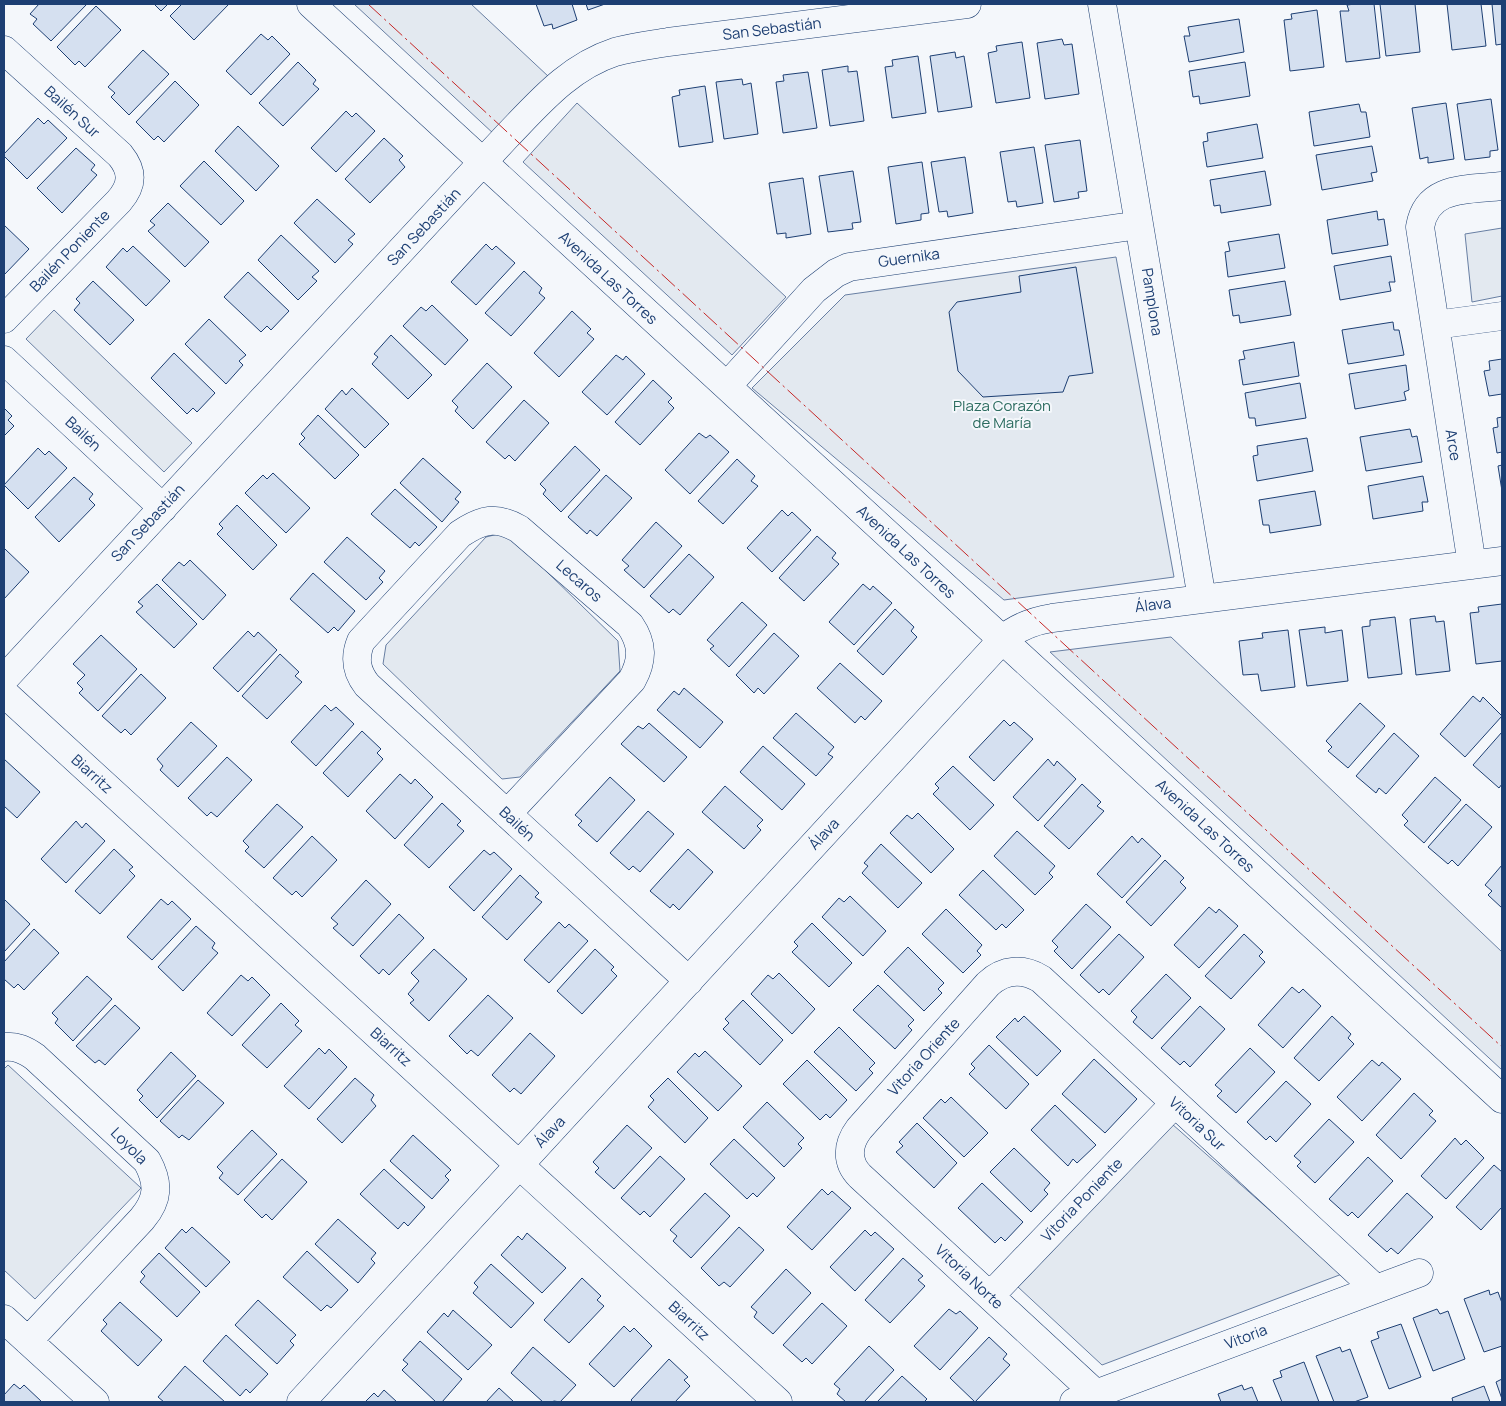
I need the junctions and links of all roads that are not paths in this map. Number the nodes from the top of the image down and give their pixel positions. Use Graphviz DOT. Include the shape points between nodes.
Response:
graph roads {
  1 [pos="311,4"];
  2 [pos="968,4"];
  3 [pos="1102,4"];
  4 [pos="4,50"];
  5 [pos="483,162"];
  6 [pos="130,180"];
  7 [pos="1502,186"];
  8 [pos="1139,225"];
  9 [pos="1502,316"];
  10 [pos="4,319"];
  11 [pos="1435,325"];
  12 [pos="4,360"];
  13 [pos="727,386"];
  14 [pos="163,508"];
  15 [pos="1502,561"];
  16 [pos="1472,565"];
  17 [pos="1202,599"];
  18 [pos="1002,640"];
  19 [pos="356,660"];
  20 [pos="4,679"];
  21 [pos="4,693"];
  22 [pos="507,814"];
  23 [pos="1013,972"];
  24 [pos="688,981"];
  25 [pos="4,1047"];
  26 [pos="1502,1099"];
  27 [pos="1175,1103"];
  28 [pos="849,1155"];
  29 [pos="520,1165"];
  30 [pos="1419,1273"];
  31 [pos="1376,1289"];
  32 [pos="990,1296"];
  33 [pos="4,1319"];
  34 [pos="28,1341"];
  35 [pos="1085,1398"];
  36 [pos="95,1402"];
  37 [pos="301,1402"];
  38 [pos="778,1402"];
  1 -- 5 [label="street, Avenida Las Torres"];
  2 -- 5 [label="street, San Sebastián" via="668,42 615,52 590,63 547,93"];
  3 -- 8 [label="street, Pamplona"];
  4 -- 6 [label="street, Bailén Sur" via="120,155"];
  5 -- 13 [label="street, Avenida Las Torres"];
  5 -- 14 [label="street, San Sebastián"];
  6 -- 10 [label="street, Bailén Poniente" via="129,188 119,200"];
  7 -- 11 [label="street, Arce" via="1445,193 1426,207 1420,227"];
  8 -- 13 [label="street, Guernika" via="849,267 814,290"];
  8 -- 17 [label="street, Pamplona"];
  9 -- 11 [label="street"];
  11 -- 16 [label="street, Arce"];
  12 -- 14 [label="street, Bailén"];
  13 -- 18 [label="street, Avenida Las Torres"];
  14 -- 20 [label="street, San Sebastián"];
  15 -- 16 [label="street, Álava"];
  16 -- 17 [label="street, Álava"];
  17 -- 18 [label="street, Álava" via="1040,620 1020,627"];
  18 -- 24 [label="street, Álava"];
  18 -- 26 [label="street, Avenida Las Torres"];
  19 -- 22 [label="street, Bailén" via="361,678"];
  19 -- 22 [label="street, Lecaros" via="361,641 460,534 488,520 499,520 519,529 630,626 641,652 641,662 632,680"];
  21 -- 29 [label="street, Biarritz"];
  22 -- 24 [label="street, Bailén"];
  23 -- 27 [label="street, Vitoria Sur" via="1032,974 1041,979"];
  23 -- 28 [label="street, Vitoria Oriente" via="995,978 982,991 859,1129 850,1145"];
  24 -- 29 [label="street, Álava"];
  25 -- 34 [label="street, Loyola" via="17,1047 35,1057 146,1161 156,1187 150,1210"];
  27 -- 31 [label="street, Vitoria Sur"];
  27 -- 32 [label="street, Vitoria Poniente"];
  28 -- 32 [label="street, Vitoria Norte" via="854,1170"];
  29 -- 37 [label="street, Álava"];
  29 -- 38 [label="street, Biarritz"];
  30 -- 31 [label="street, Vitoria"];
  31 -- 35 [label="street, Vitoria"];
  32 -- 35 [label="street, Vitoria Norte"];
  33 -- 34 [label="street"];
  34 -- 36 [label="street"];
}
